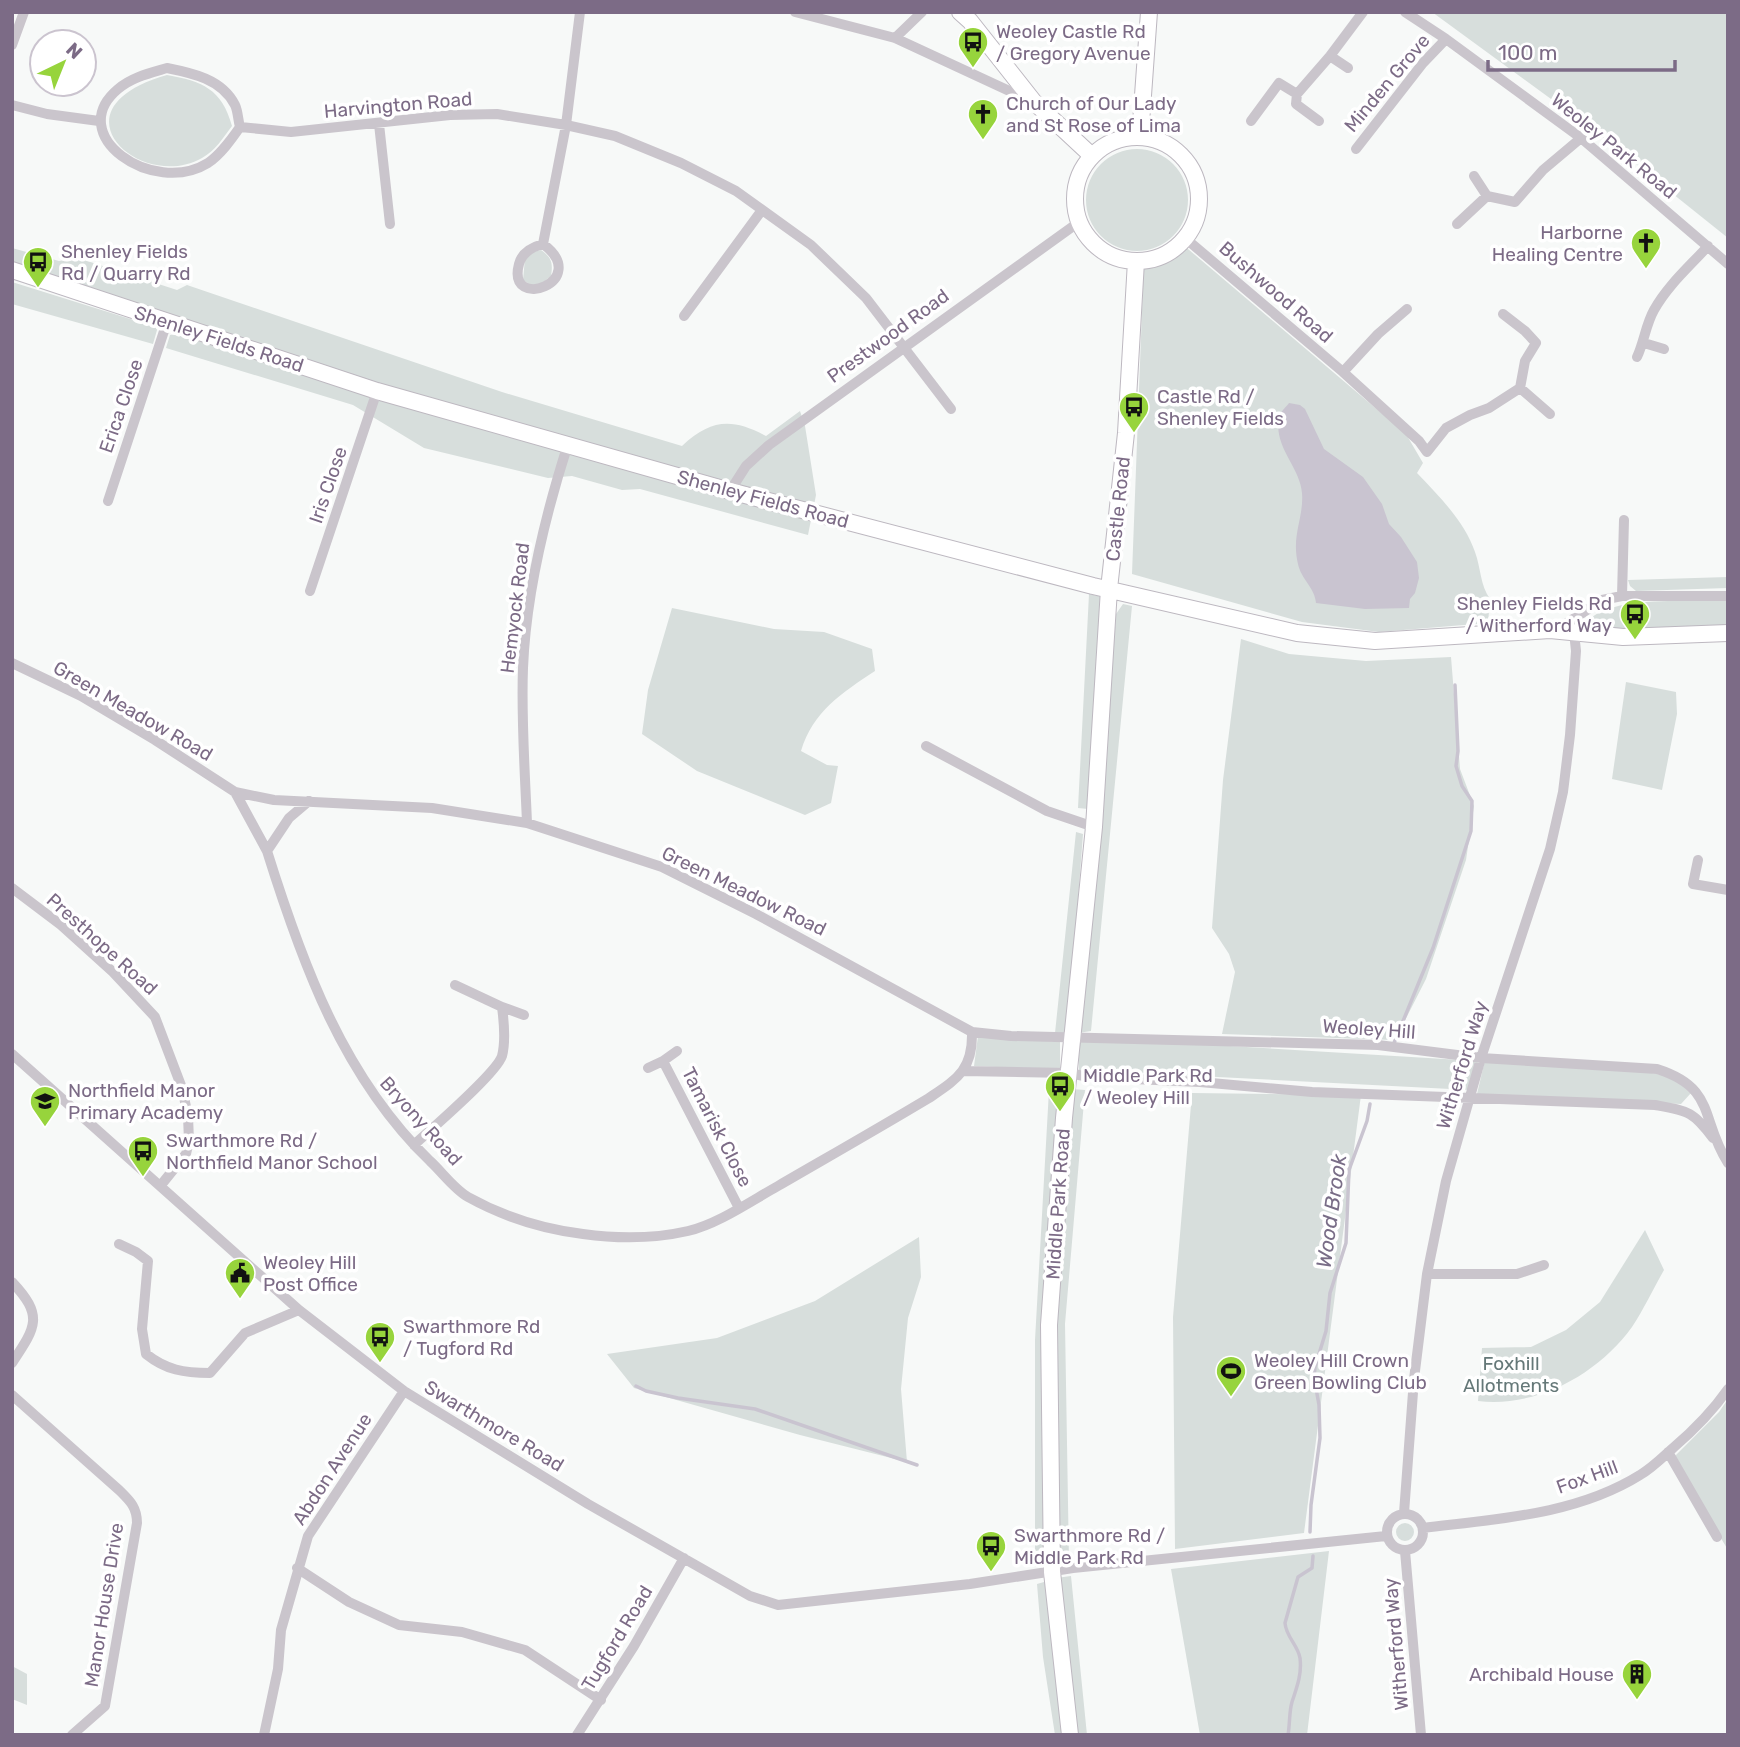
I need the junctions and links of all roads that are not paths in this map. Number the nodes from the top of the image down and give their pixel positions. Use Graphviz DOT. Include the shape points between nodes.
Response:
graph roads {
  1 [pos="24,12"];
  2 [pos="580,12"];
  3 [pos="795,12"];
  4 [pos="922,12"];
  5 [pos="1149,12"];
  6 [pos="1363,12"];
  7 [pos="1405,12"];
  8 [pos="965,15"];
  9 [pos="895,38"];
  10 [pos="1446,39"];
  11 [pos="12,45"];
  12 [pos="1330,56"];
  13 [pos="1348,68"];
  14 [pos="1297,94"];
  15 [pos="1034,102"];
  16 [pos="12,105"];
  17 [pos="99,121"];
  18 [pos="1251,121"];
  19 [pos="1319,121"];
  20 [pos="379,124"];
  21 [pos="566,125"];
  22 [pos="240,127"];
  23 [pos="1140,137"];
  24 [pos="1581,138"];
  25 [pos="1356,149"];
  26 [pos="1092,156"];
  27 [pos="1474,176"];
  28 [pos="1487,196"];
  29 [pos="762,210"];
  30 [pos="1079,222"];
  31 [pos="390,224"];
  32 [pos="1457,224"];
  33 [pos="1185,238"];
  34 [pos="543,244"];
  35 [pos="1708,246"];
  36 [pos="1136,261"];
  37 [pos="1728,264"];
  38 [pos="12,270"];
  39 [pos="1407,309"];
  40 [pos="1503,314"];
  41 [pos="684,316"];
  42 [pos="167,322"];
  43 [pos="1644,343"];
  44 [pos="903,347"];
  45 [pos="1664,349"];
  46 [pos="1637,357"];
  47 [pos="1343,372"];
  48 [pos="1520,388"];
  49 [pos="377,391"];
  50 [pos="951,409"];
  51 [pos="1550,414"];
  52 [pos="568,444"];
  53 [pos="730,491"];
  54 [pos="108,500"];
  55 [pos="1624,520"];
  56 [pos="1109,589"];
  57 [pos="310,591"];
  58 [pos="1622,596"];
  59 [pos="1728,596"];
  60 [pos="1555,631"];
  61 [pos="1574,632"];
  62 [pos="1728,632"];
  63 [pos="12,663"];
  64 [pos="926,746"];
  65 [pos="235,792"];
  66 [pos="309,801"];
  67 [pos="527,823"];
  68 [pos="1094,827"];
  69 [pos="267,850"];
  70 [pos="1698,860"];
  71 [pos="12,888"];
  72 [pos="1728,890"];
  73 [pos="455,985"];
  74 [pos="502,1007"];
  75 [pos="524,1015"];
  76 [pos="972,1032"];
  77 [pos="1072,1035"];
  78 [pos="677,1051"];
  79 [pos="12,1054"];
  80 [pos="1481,1058"];
  81 [pos="663,1061"];
  82 [pos="648,1068"];
  83 [pos="964,1071"];
  84 [pos="1069,1073"];
  85 [pos="1471,1099"];
  86 [pos="414,1145"];
  87 [pos="1719,1146"];
  88 [pos="1728,1163"];
  89 [pos="161,1185"];
  90 [pos="739,1208"];
  91 [pos="120,1244"];
  92 [pos="1544,1265"];
  93 [pos="1427,1274"];
  94 [pos="12,1282"];
  95 [pos="299,1310"];
  96 [pos="12,1363"];
  97 [pos="1728,1389"];
  98 [pos="404,1391"];
  99 [pos="12,1395"];
  100 [pos="1668,1452"];
  101 [pos="1404,1513"];
  102 [pos="1423,1528"];
  103 [pos="1386,1536"];
  104 [pos="1717,1537"];
  105 [pos="1405,1551"];
  106 [pos="684,1558"];
  107 [pos="297,1568"];
  108 [pos="1052,1573"];
  109 [pos="601,1700"];
  110 [pos="72,1735"];
  111 [pos="264,1735"];
  112 [pos="577,1735"];
  113 [pos="1070,1735"];
  114 [pos="1421,1735"];
  1 -- 11 [label="street"];
  2 -- 21 [label="street"];
  3 -- 9 [label="street"];
  4 -- 9 [label="street"];
  5 -- 23 [label="street"];
  6 -- 12 [label="street"];
  7 -- 10 [label="street, Weoley Park Road"];
  8 -- 15 [label="street"];
  9 -- 15 [label="street"];
  10 -- 24 [label="street, Weoley Park Road"];
  10 -- 25 [label="street, Minden Grove"];
  12 -- 13 [label="street"];
  12 -- 14 [label="street"];
  14 -- 18 [label="street" via="1279,83"];
  14 -- 19 [label="street" via="1296,104"];
  15 -- 26 [label="street"];
  16 -- 17 [label="street"];
  17 -- 22 [label="street" via="119,155 161,173 185,172 208,163"];
  17 -- 22 [label="street" via="118,89 139,76 167,68 195,73 217,84 235,104"];
  20 -- 21 [label="street, Harvington Road" via="496,114"];
  20 -- 22 [label="street, Harvington Road" via="291,132"];
  20 -- 31 [label="street"];
  21 -- 29 [label="street, Harvington Road" via="615,136 681,163"];
  21 -- 34 [label="street"];
  23 -- 26 [label="street" via="1112,142"];
  23 -- 33 [label="street" via="1174,149 1196,179 1199,204"];
  24 -- 28 [label="street" via="1515,202"];
  24 -- 35 [label="street, Weoley Park Road"];
  26 -- 30 [label="street" via="1077,180"];
  27 -- 28 [label="street"];
  28 -- 32 [label="street"];
  29 -- 41 [label="street"];
  29 -- 44 [label="street, Harvington Road" via="811,245 856,289"];
  30 -- 36 [label="street" via="1105,252"];
  30 -- 44 [label="street, Prestwood Road"];
  33 -- 36 [label="street" via="1161,257"];
  33 -- 47 [label="street, Bushwood Road"];
  34 -- 34 [label="street" via="558,262 556,276 548,287 537,291 521,281 518,267 523,255"];
  35 -- 37 [label="street, Weoley Park Road"];
  35 -- 43 [label="street" via="1678,276 1653,312"];
  36 -- 56 [label="street, Castle Road" via="1126,433"];
  38 -- 42 [label="street, Shenley Fields Road"];
  39 -- 47 [label="street"];
  40 -- 48 [label="street" via="1536,343 1525,361"];
  42 -- 49 [label="street, Shenley Fields Road"];
  42 -- 54 [label="street, Erica Close"];
  43 -- 45 [label="street"];
  43 -- 46 [label="street"];
  44 -- 50 [label="street, Harvington Road"];
  44 -- 53 [label="street, Prestwood Road" via="769,445 746,466"];
  47 -- 48 [label="street, Bushwood Road" via="1426,452 1446,428"];
  48 -- 51 [label="street"];
  49 -- 52 [label="street, Shenley Fields Road"];
  49 -- 57 [label="street, Iris Close"];
  52 -- 53 [label="street, Shenley Fields Road"];
  52 -- 67 [label="street, Hemyock Road" via="534,570 523,668"];
  53 -- 56 [label="street, Shenley Fields Road"];
  55 -- 58 [label="street"];
  56 -- 60 [label="street, Shenley Fields Road" via="1310,635 1375,641"];
  56 -- 68 [label="street, Middle Park Road"];
  58 -- 59 [label="street"];
  58 -- 60 [label="street" via="1602,600"];
  60 -- 61 [label="street, Shenley Fields Road"];
  61 -- 62 [label="street, Shenley Fields Road" via="1623,636"];
  61 -- 80 [label="street, Witherford Way" via="1563,792 1550,849"];
  63 -- 65 [label="street, Green Meadow Road" via="81,696"];
  64 -- 68 [label="street" via="1048,811"];
  65 -- 66 [label="street, Green Meadow Road"];
  65 -- 69 [label="street, Green Meadow Road"];
  66 -- 67 [label="street, Green Meadow Road" via="432,808"];
  66 -- 69 [label="street" via="289,818"];
  67 -- 76 [label="street, Green Meadow Road" via="672,872"];
  68 -- 77 [label="street, Middle Park Road"];
  69 -- 86 [label="street, Bryony Road" via="286,913 341,1043 366,1087"];
  70 -- 72 [label="street" via="1692,884"];
  71 -- 89 [label="street, Presthope Road" via="61,925 155,1017 181,1088 189,1140 186,1154"];
  73 -- 74 [label="street"];
  74 -- 75 [label="street"];
  74 -- 86 [label="street" via="501,1057"];
  76 -- 77 [label="street, Weoley Hill"];
  76 -- 83 [label="street" via="972,1051"];
  77 -- 80 [label="street, Weoley Hill" via="1378,1045"];
  77 -- 84 [label="street, Middle Park Road"];
  78 -- 81 [label="street, Tamarisk Close"];
  79 -- 89 [label="street, Swarthmore Road"];
  80 -- 85 [label="street, Witherford Way"];
  80 -- 87 [label="street, Weoley Hill" via="1657,1069 1674,1074 1693,1087 1706,1107"];
  81 -- 82 [label="street, Tamarisk Close"];
  81 -- 90 [label="street, Tamarisk Close"];
  83 -- 84 [label="street"];
  83 -- 90 [label="street, Bryony Road" via="929,1098"];
  84 -- 85 [label="street, Weoley Hill"];
  84 -- 108 [label="street, Middle Park Road" via="1049,1325"];
  85 -- 87 [label="street, Weoley Hill" via="1678,1109 1697,1116"];
  85 -- 93 [label="street, Witherford Way" via="1446,1181"];
  86 -- 90 [label="street, Bryony Road" via="466,1196 510,1217 559,1231 652,1237 691,1230"];
  87 -- 88 [label="street, Weoley Hill"];
  89 -- 95 [label="street, Swarthmore Road"];
  91 -- 95 [label="street" via="148,1261 142,1329 146,1354 159,1364 185,1373 210,1373 245,1333"];
  92 -- 93 [label="street" via="1517,1274"];
  93 -- 101 [label="street, Witherford Way"];
  94 -- 96 [label="street" via="34,1311 31,1334"];
  95 -- 98 [label="street, Swarthmore Road"];
  97 -- 100 [label="street, Fox Hill" via="1706,1418"];
  98 -- 106 [label="street, Swarthmore Road"];
  98 -- 107 [label="street, Abdon Avenue" via="308,1536"];
  99 -- 110 [label="street, Manor House Drive" via="134,1504 137,1512 105,1706"];
  100 -- 102 [label="street, Fox Hill" via="1642,1474 1580,1502 1518,1517"];
  100 -- 104 [label="street"];
  101 -- 102 [label="street" via="1413,1515"];
  101 -- 103 [label="street" via="1391,1519"];
  102 -- 105 [label="street" via="1420,1542"];
  103 -- 105 [label="street" via="1395,1548"];
  103 -- 108 [label="street"];
  105 -- 114 [label="street, Witherford Way"];
  106 -- 108 [label="street, Swarthmore Road" via="738,1591 778,1605"];
  106 -- 109 [label="street, Tugford Road"];
  107 -- 109 [label="street" via="349,1602 399,1625 462,1632 525,1650"];
  107 -- 111 [label="street, Abdon Avenue" via="281,1630"];
  108 -- 113 [label="street, Middle Park Road"];
  109 -- 112 [label="street, Tugford Road"];
}
